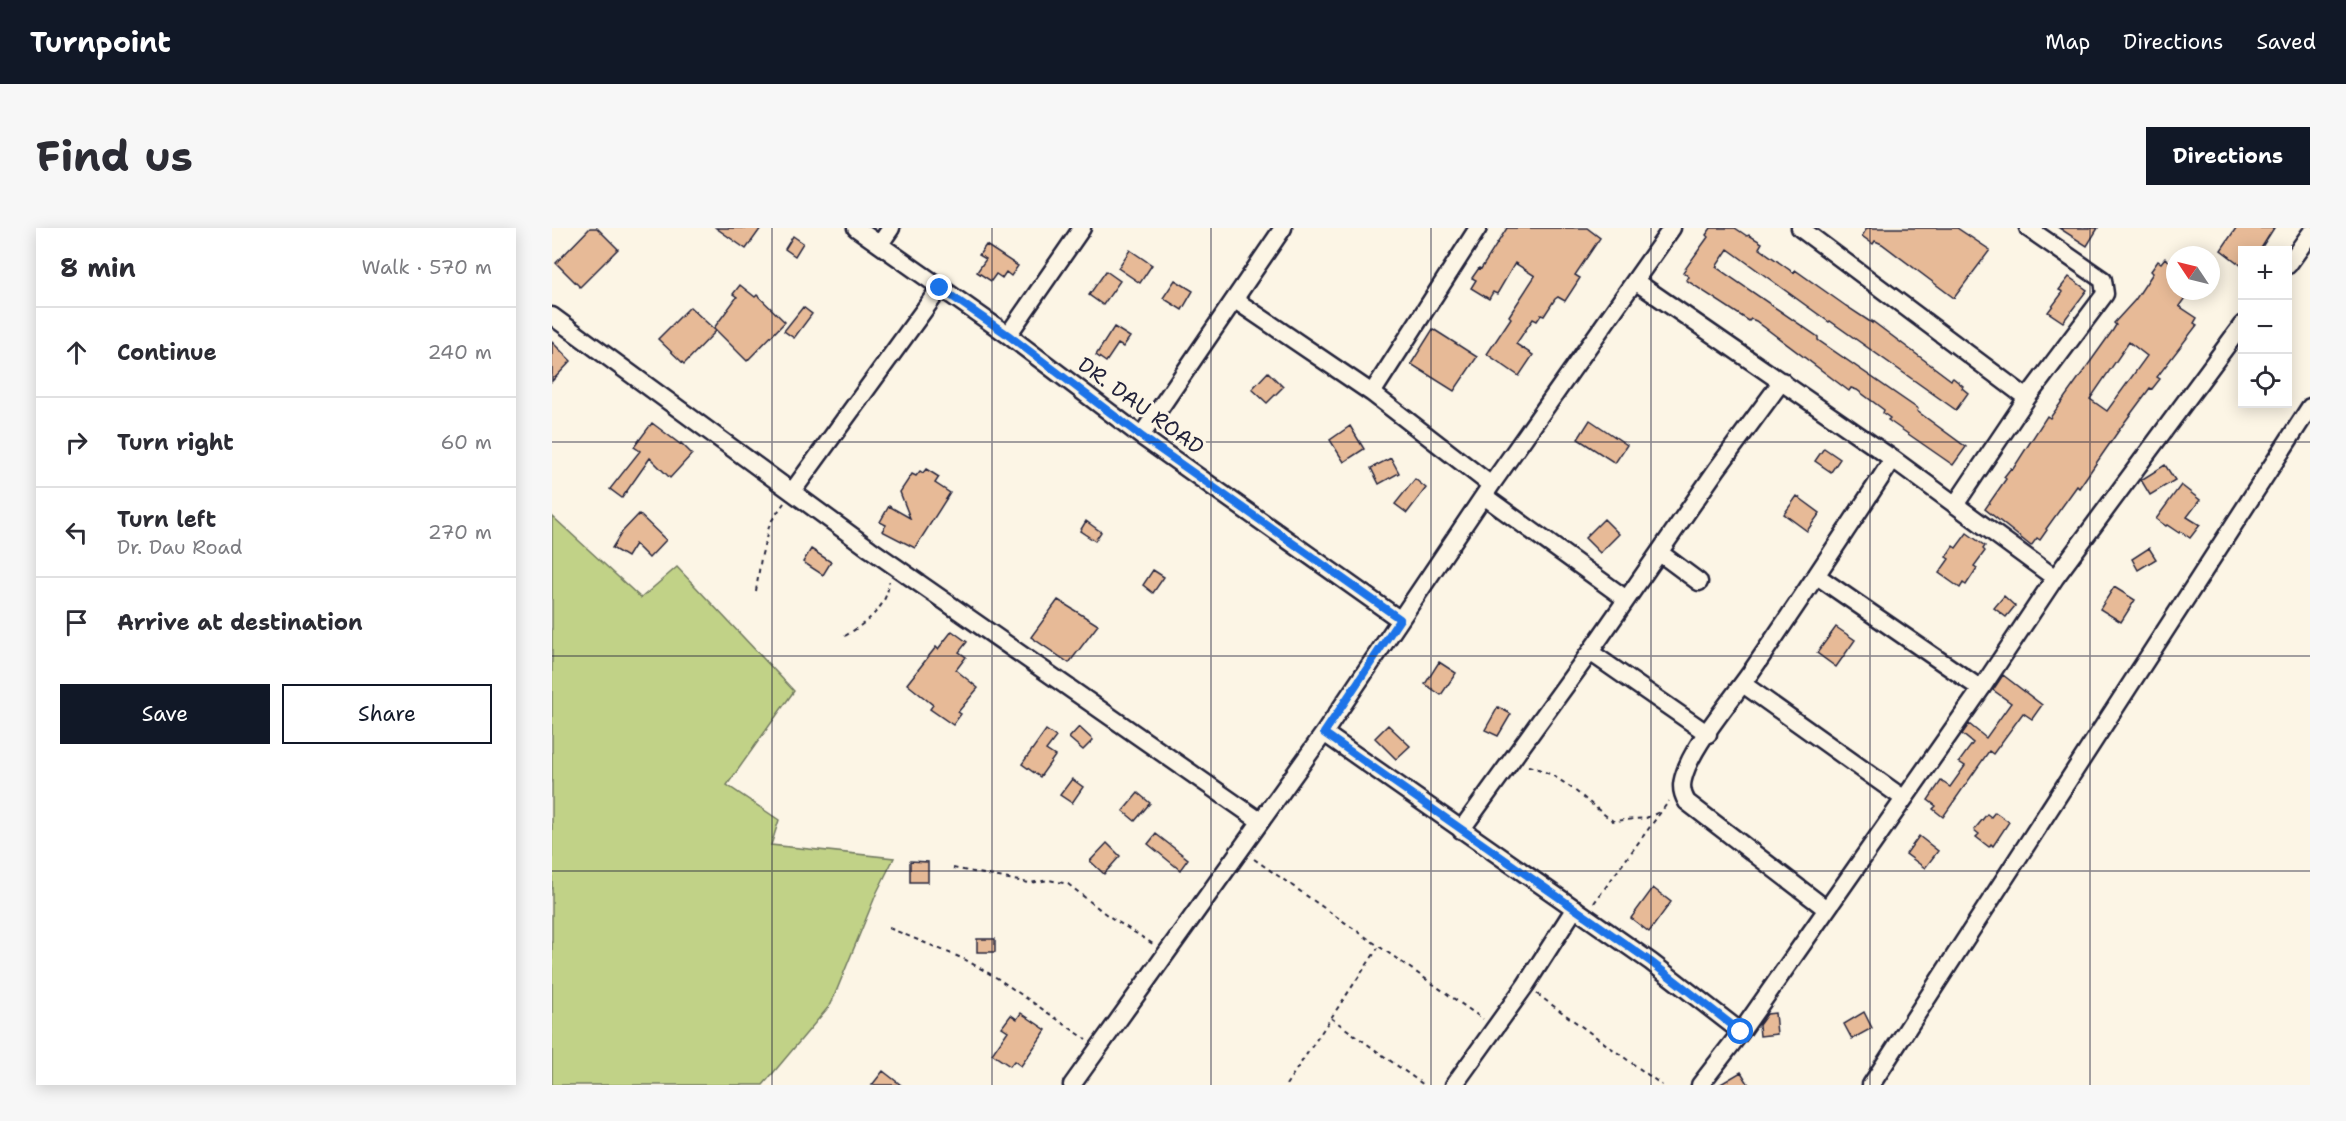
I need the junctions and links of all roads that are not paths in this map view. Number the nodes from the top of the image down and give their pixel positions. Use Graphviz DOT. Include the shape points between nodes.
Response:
graph roads {
  1 [pos="856,228"];
  2 [pos="891,228"];
  3 [pos="1082,228"];
  4 [pos="1283,228"];
  5 [pos="1478,228"];
  6 [pos="1672,228"];
  7 [pos="1800,228"];
  8 [pos="2028,228"];
  9 [pos="2310,234"];
  10 [pos="880,244"];
  11 [pos="2292,259"];
  12 [pos="1635,281"];
  13 [pos="940,288"];
  14 [pos="1235,300"];
  15 [pos="552,316"];
  16 [pos="2238,330"];
  17 [pos="1008,335"];
  18 [pos="1782,381"];
  19 [pos="1372,393"];
  20 [pos="2027,398"];
  21 [pos="2310,407"];
  22 [pos="1141,436"];
  23 [pos="1893,459"];
  24 [pos="1487,490"];
  25 [pos="792,492"];
  26 [pos="1955,505"];
  27 [pos="1660,553"];
  28 [pos="1817,576"];
  29 [pos="2055,578"];
  30 [pos="1699,582"];
  31 [pos="1626,599"];
  32 [pos="1400,619"];
  33 [pos="1590,652"];
  34 [pos="1743,684"];
  35 [pos="1980,689"];
  36 [pos="1324,733"];
  37 [pos="1708,734"];
  38 [pos="1903,798"];
  39 [pos="1260,821"];
  40 [pos="1461,830"];
  41 [pos="1825,908"];
  42 [pos="1580,912"];
  43 [pos="1741,1032"];
  44 [pos="1072,1085"];
  45 [pos="1454,1085"];
  46 [pos="1700,1085"];
  47 [pos="1870,1085"];
  1 -- 10 [label="street, DR. DAU ROAD"];
  2 -- 10 [label="street"];
  3 -- 17 [label="street"];
  4 -- 14 [label="street"];
  5 -- 19 [label="street"];
  6 -- 12 [label="street"];
  7 -- 20 [label="street"];
  8 -- 20 [label="street" via="2103,280 2105,294"];
  9 -- 11 [label="street"];
  10 -- 13 [label="street, DR. DAU ROAD"];
  12 -- 18 [label="street"];
  12 -- 24 [label="street"];
  13 -- 17 [label="street, DR. DAU ROAD"];
  13 -- 25 [label="street"];
  14 -- 19 [label="street"];
  14 -- 22 [label="street"];
  15 -- 25 [label="street"];
  16 -- 29 [label="street"];
  17 -- 22 [label="street, DR. DAU ROAD"];
  18 -- 23 [label="street"];
  18 -- 27 [label="street"];
  19 -- 24 [label="street"];
  20 -- 26 [label="street"];
  21 -- 47 [label="street"];
  22 -- 32 [label="street, DR. DAU ROAD"];
  23 -- 26 [label="street"];
  23 -- 28 [label="street"];
  24 -- 31 [label="street"];
  24 -- 32 [label="street"];
  25 -- 39 [label="street"];
  26 -- 29 [label="street"];
  27 -- 30 [label="street"];
  27 -- 31 [label="street"];
  28 -- 34 [label="street"];
  28 -- 35 [label="street"];
  29 -- 35 [label="street"];
  31 -- 33 [label="street"];
  32 -- 36 [label="street"];
  33 -- 37 [label="street"];
  33 -- 40 [label="street"];
  34 -- 37 [label="street"];
  34 -- 38 [label="street"];
  35 -- 38 [label="street"];
  36 -- 39 [label="street"];
  36 -- 40 [label="street"];
  37 -- 41 [label="street" via="1688,765 1682,794 1703,815"];
  38 -- 41 [label="street"];
  39 -- 44 [label="street"];
  40 -- 42 [label="street"];
  41 -- 43 [label="street"];
  42 -- 43 [label="street"];
  42 -- 45 [label="street"];
  43 -- 46 [label="street"];
}
